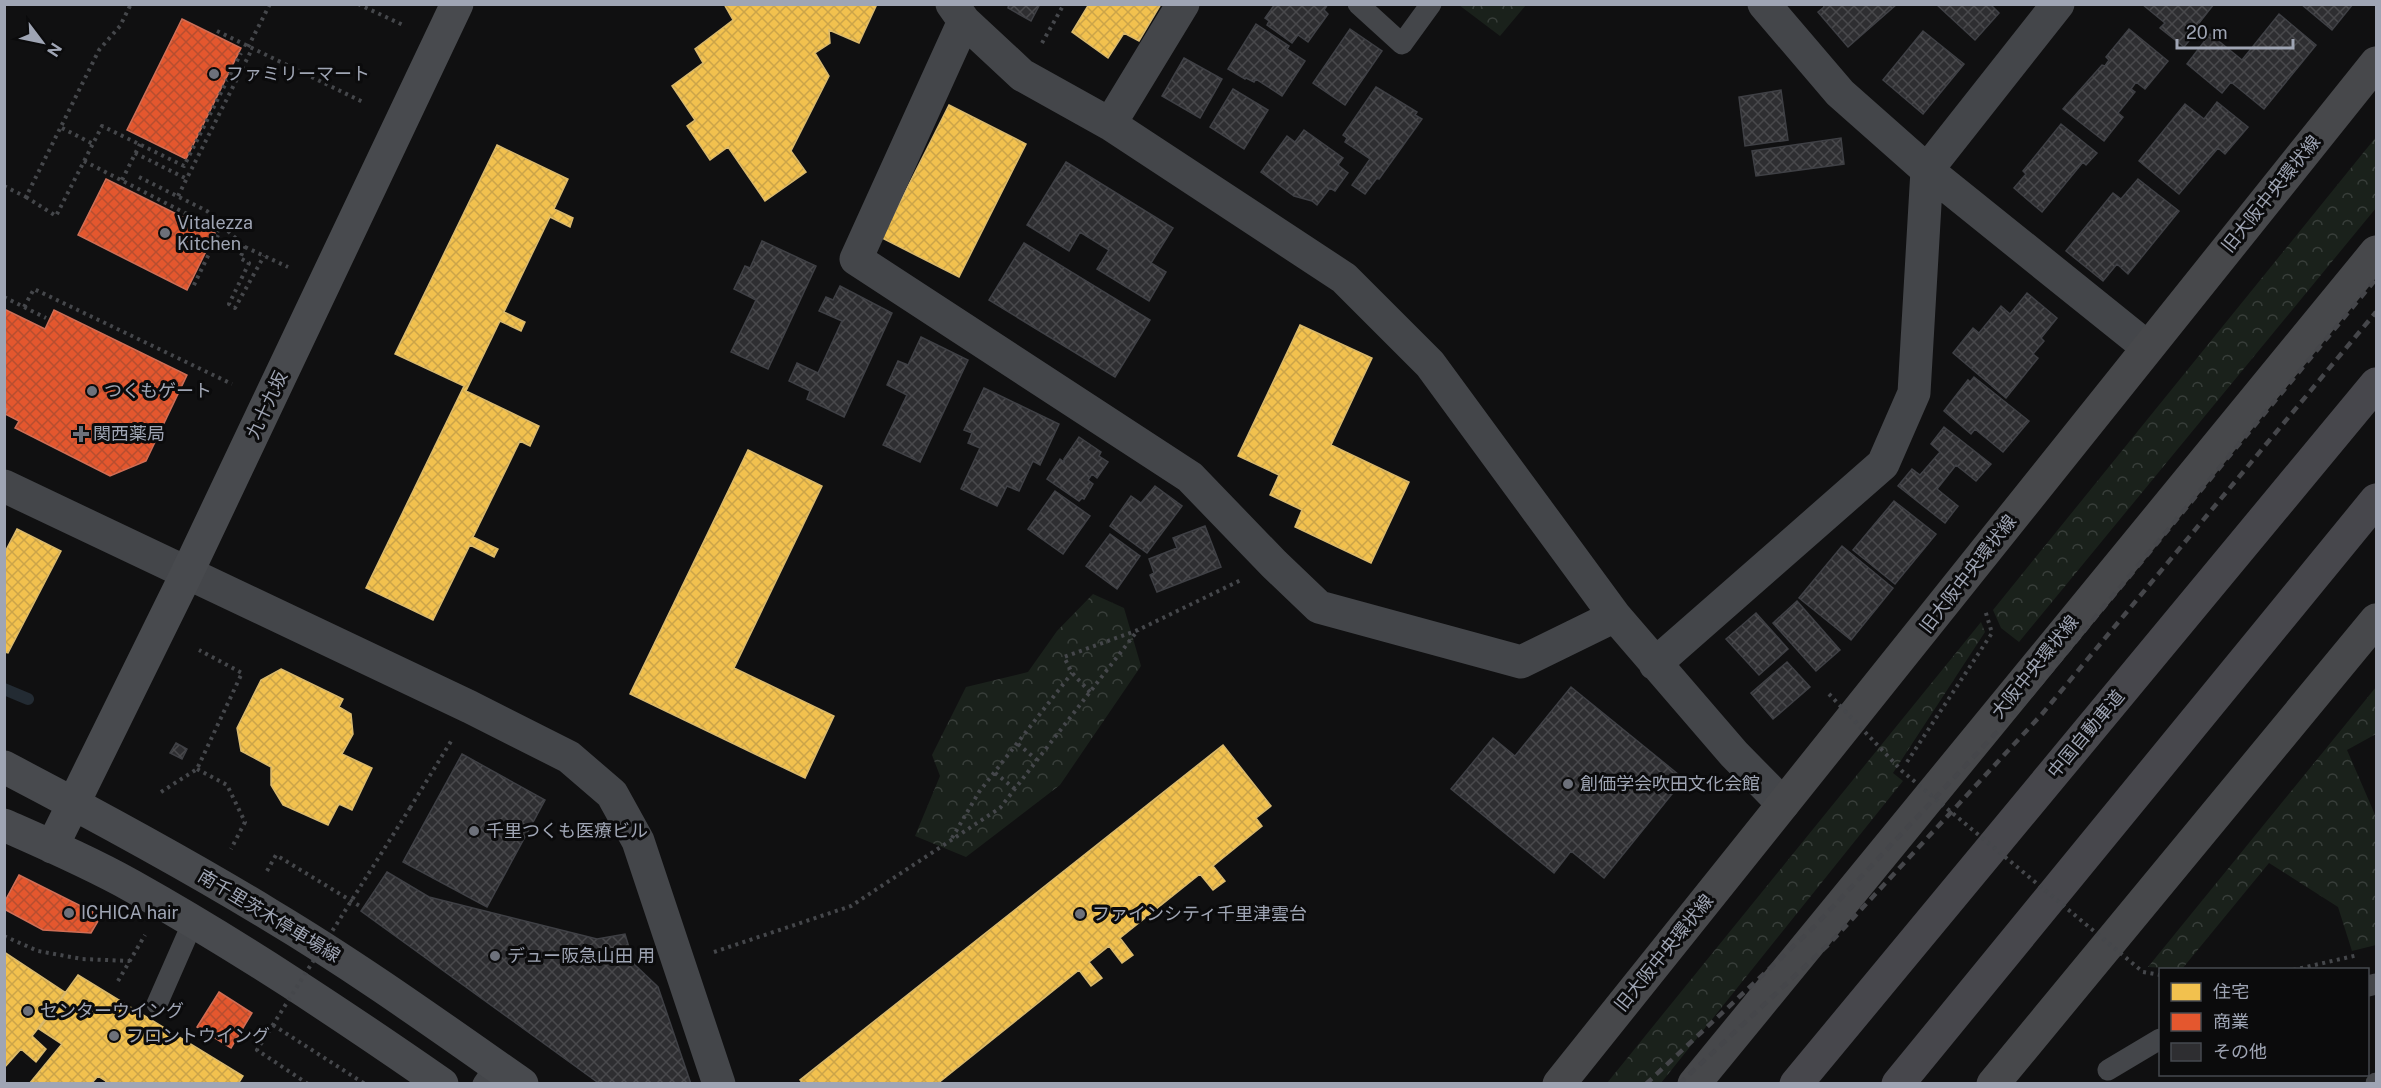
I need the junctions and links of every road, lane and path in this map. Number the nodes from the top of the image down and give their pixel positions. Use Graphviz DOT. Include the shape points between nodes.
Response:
graph roads {
  1 [pos="131,4"];
  2 [pos="270,4"];
  3 [pos="358,4"];
  4 [pos="457,4"];
  5 [pos="1064,4"];
  6 [pos="1183,4"];
  7 [pos="1358,4"];
  8 [pos="1431,4"];
  9 [pos="1764,4"];
  10 [pos="2058,4"];
  11 [pos="958,13"];
  12 [pos="403,25"];
  13 [pos="217,31"];
  14 [pos="250,48"];
  15 [pos="1039,48"];
  16 [pos="241,53"];
  17 [pos="2376,63"];
  18 [pos="365,103"];
  19 [pos="1110,124"];
  20 [pos="62,128"];
  21 [pos="93,144"];
  22 [pos="140,144"];
  23 [pos="135,153"];
  24 [pos="84,161"];
  25 [pos="1927,170"];
  26 [pos="139,177"];
  27 [pos="187,179"];
  28 [pos="122,180"];
  29 [pos="4,186"];
  30 [pos="178,196"];
  31 [pos="26,197"];
  32 [pos="245,247"];
  33 [pos="2376,252"];
  34 [pos="264,256"];
  35 [pos="288,267"];
  36 [pos="192,289"];
  37 [pos="4,297"];
  38 [pos="24,307"];
  39 [pos="46,318"];
  40 [pos="2147,347"];
  41 [pos="232,384"];
  42 [pos="2376,384"];
  43 [pos="4,486"];
  44 [pos="2376,500"];
  45 [pos="1274,564"];
  46 [pos="187,573"];
  47 [pos="1983,604"];
  48 [pos="1615,616"];
  49 [pos="2376,620"];
  50 [pos="1138,630"];
  51 [pos="199,650"];
  52 [pos="1655,664"];
  53 [pos="1072,673"];
  54 [pos="1090,692"];
  55 [pos="1829,694"];
  56 [pos="456,732"];
  57 [pos="1018,744"];
  58 [pos="1037,760"];
  59 [pos="4,767"];
  60 [pos="197,769"];
  61 [pos="1902,771"];
  62 [pos="994,773"];
  63 [pos="1015,789"];
  64 [pos="161,792"];
  65 [pos="73,803"];
  66 [pos="1783,804"];
  67 [pos="4,825"];
  68 [pos="952,838"];
  69 [pos="52,847"];
  70 [pos="231,849"];
  71 [pos="267,871"];
  72 [pos="351,901"];
  73 [pos="363,908"];
  74 [pos="193,922"];
  75 [pos="148,929"];
  76 [pos="4,936"];
  77 [pos="2361,954"];
  78 [pos="130,960"];
  79 [pos="677,964"];
  80 [pos="2298,968"];
  81 [pos="2159,975"];
  82 [pos="118,981"];
  83 [pos="157,1004"];
  84 [pos="273,1025"];
  85 [pos="2159,1040"];
  86 [pos="2108,1070"];
  87 [pos="489,1074"];
  88 [pos="308,1083"];
  89 [pos="365,1083"];
  90 [pos="442,1083"];
  91 [pos="522,1083"];
  92 [pos="719,1083"];
  93 [pos="1559,1083"];
  94 [pos="1694,1083"];
  95 [pos="1796,1083"];
  96 [pos="1898,1083"];
  97 [pos="1993,1083"];
  1 -- 20 [label="path" via="120,26 99,50"];
  2 -- 14 [label="path"];
  3 -- 12 [label="path"];
  4 -- 46 [label="main road, 九十九坂"];
  5 -- 15 [label="path"];
  6 -- 19 [label="street"];
  7 -- 8 [label="lane" via="1402,44"];
  9 -- 25 [label="street" via="1839,93"];
  10 -- 25 [label="street"];
  11 -- 19 [label="street" via="1022,75"];
  11 -- 45 [label="street" via="856,259 1190,477"];
  13 -- 14 [label="path"];
  14 -- 18 [label="path"];
  14 -- 27 [label="path"];
  16 -- 22 [label="path" via="184,166"];
  17 -- 40 [label="main road, 旧大阪中央環状線"];
  19 -- 48 [label="street" via="1344,278 1430,364"];
  20 -- 21 [label="path"];
  20 -- 31 [label="path"];
  21 -- 22 [label="path" via="102,126"];
  21 -- 24 [label="path"];
  22 -- 23 [label="path"];
  23 -- 27 [label="path"];
  23 -- 28 [label="path"];
  24 -- 28 [label="path"];
  24 -- 31 [label="path" via="56,216"];
  25 -- 40 [label="street"];
  25 -- 52 [label="street" via="1914,393 1883,464"];
  26 -- 30 [label="path"];
  27 -- 30 [label="path"];
  28 -- 36 [label="path" via="220,231"];
  29 -- 31 [label="path"];
  30 -- 32 [label="path" via="207,211"];
  32 -- 34 [label="path"];
  32 -- 34 [label="path" via="240,258 249,263 229,304 235,308"];
  33 -- 94 [label="main road, 大阪中央環状線"];
  34 -- 35 [label="path"];
  37 -- 38 [label="path"];
  38 -- 39 [label="path"];
  38 -- 41 [label="path" via="34,289"];
  40 -- 66 [label="main road, 旧大阪中央環状線"];
  42 -- 95 [label="highway, 中国自動車道"];
  43 -- 46 [label="street"];
  44 -- 96 [label="highway"];
  45 -- 48 [label="street" via="1319,607 1521,662"];
  45 -- 50 [label="path"];
  46 -- 65 [label="main road, 九十九坂"];
  46 -- 79 [label="street" via="569,757 612,794 638,841"];
  47 -- 61 [label="path" via="1992,633"];
  48 -- 52 [label="street"];
  49 -- 97 [label="main road"];
  50 -- 53 [label="path" via="1064,657"];
  50 -- 54 [label="path"];
  51 -- 60 [label="path" via="242,673"];
  52 -- 66 [label="street"];
  53 -- 54 [label="path"];
  53 -- 57 [label="path"];
  54 -- 58 [label="path"];
  55 -- 61 [label="path, bridge"];
  56 -- 72 [label="path, bridge"];
  57 -- 58 [label="path"];
  57 -- 62 [label="path"];
  58 -- 63 [label="path"];
  59 -- 65 [label="main road, 南千里茨木停車場線"];
  60 -- 64 [label="path"];
  60 -- 70 [label="path" via="227,785 245,822"];
  61 -- 81 [label="path, bridge" via="2144,972"];
  62 -- 63 [label="path"];
  62 -- 68 [label="path"];
  63 -- 68 [label="path" via="1000,808"];
  65 -- 69 [label="main road, 九十九坂"];
  65 -- 87 [label="main road, 南千里茨木停車場線" via="151,844 355,968"];
  66 -- 93 [label="main road, 旧大阪中央環状線"];
  67 -- 69 [label="main road"];
  68 -- 79 [label="path" via="851,906"];
  69 -- 74 [label="main road" via="130,885"];
  71 -- 72 [label="path" via="276,855"];
  72 -- 73 [label="path"];
  72 -- 84 [label="path, bridge"];
  74 -- 83 [label="lane"];
  74 -- 90 [label="main road" via="306,990"];
  75 -- 78 [label="path"];
  76 -- 78 [label="path" via="38,951"];
  77 -- 80 [label="path"];
  78 -- 82 [label="path"];
  79 -- 92 [label="street"];
  84 -- 88 [label="path, bridge" via="257,1050"];
  84 -- 89 [label="path"];
  85 -- 86 [label="lane"];
  87 -- 91 [label="main road, 南千里茨木停車場線"];
}
